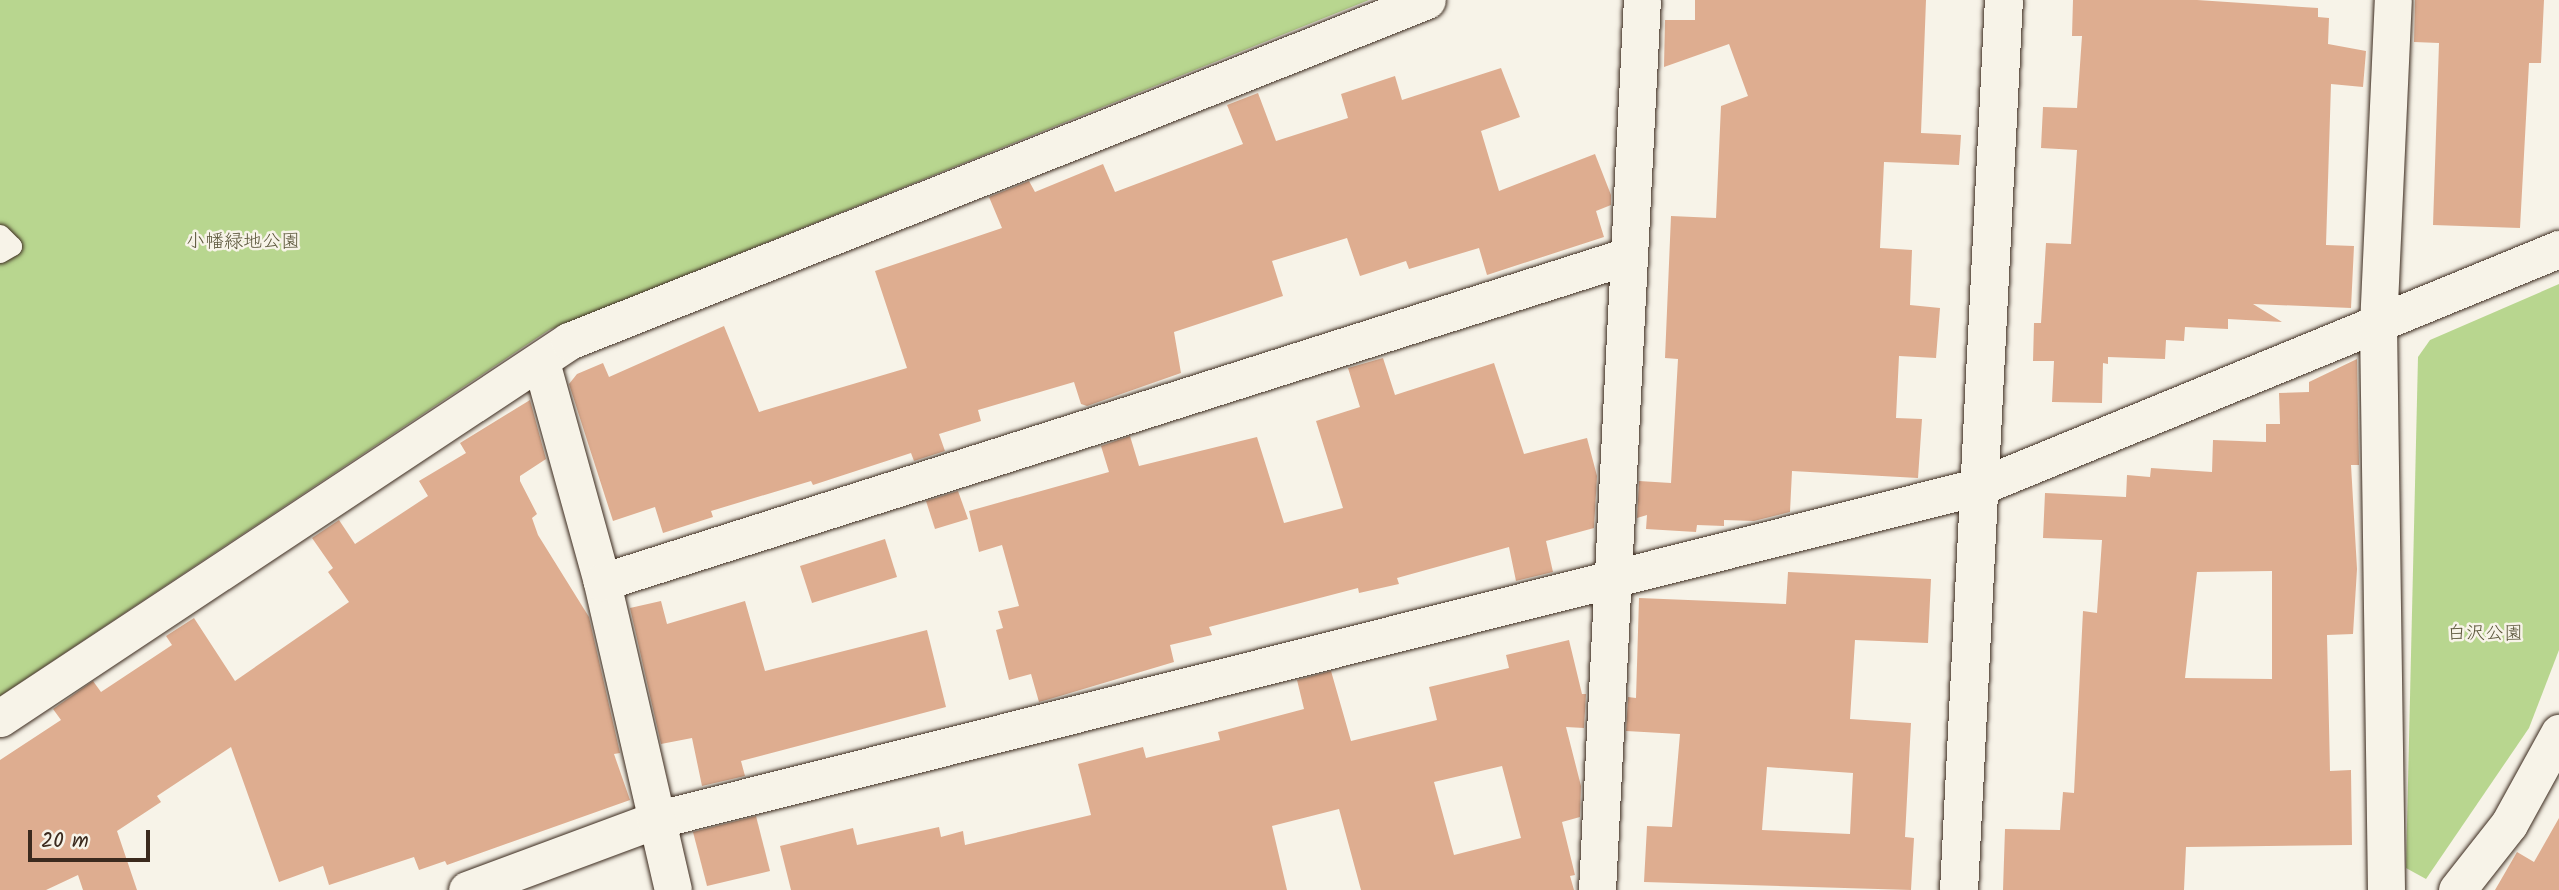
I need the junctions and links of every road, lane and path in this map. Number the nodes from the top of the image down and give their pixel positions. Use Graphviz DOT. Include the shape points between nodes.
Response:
graph roads {
  1 [pos="1427,0"];
  2 [pos="1642,0"];
  3 [pos="2004,0"];
  4 [pos="2393,0"];
  5 [pos="0,234"];
  6 [pos="2559,249"];
  7 [pos="0,253"];
  8 [pos="1628,256"];
  9 [pos="2378,326"];
  10 [pos="541,362"];
  11 [pos="1981,486"];
  12 [pos="1614,581"];
  13 [pos="602,582"];
  14 [pos="0,718"];
  15 [pos="2559,733"];
  16 [pos="655,820"];
  17 [pos="467,890"];
  18 [pos="673,890"];
  19 [pos="1597,890"];
  20 [pos="1959,890"];
  21 [pos="2386,890"];
  22 [pos="2457,890"];
  1 -- 10 [label="street" via="569,341"];
  2 -- 8 [label="street"];
  3 -- 11 [label="street"];
  4 -- 9 [label="street"];
  5 -- 7 [label="lane" via="12,246"];
  6 -- 9 [label="street"];
  8 -- 12 [label="street"];
  8 -- 13 [label="street"];
  9 -- 11 [label="street"];
  9 -- 21 [label="street"];
  10 -- 13 [label="street"];
  10 -- 14 [label="street"];
  11 -- 12 [label="street"];
  11 -- 20 [label="street"];
  12 -- 16 [label="street"];
  12 -- 19 [label="street"];
  13 -- 16 [label="street"];
  15 -- 22 [label="street" via="2509,824"];
  16 -- 17 [label="street"];
  16 -- 18 [label="street"];
}
